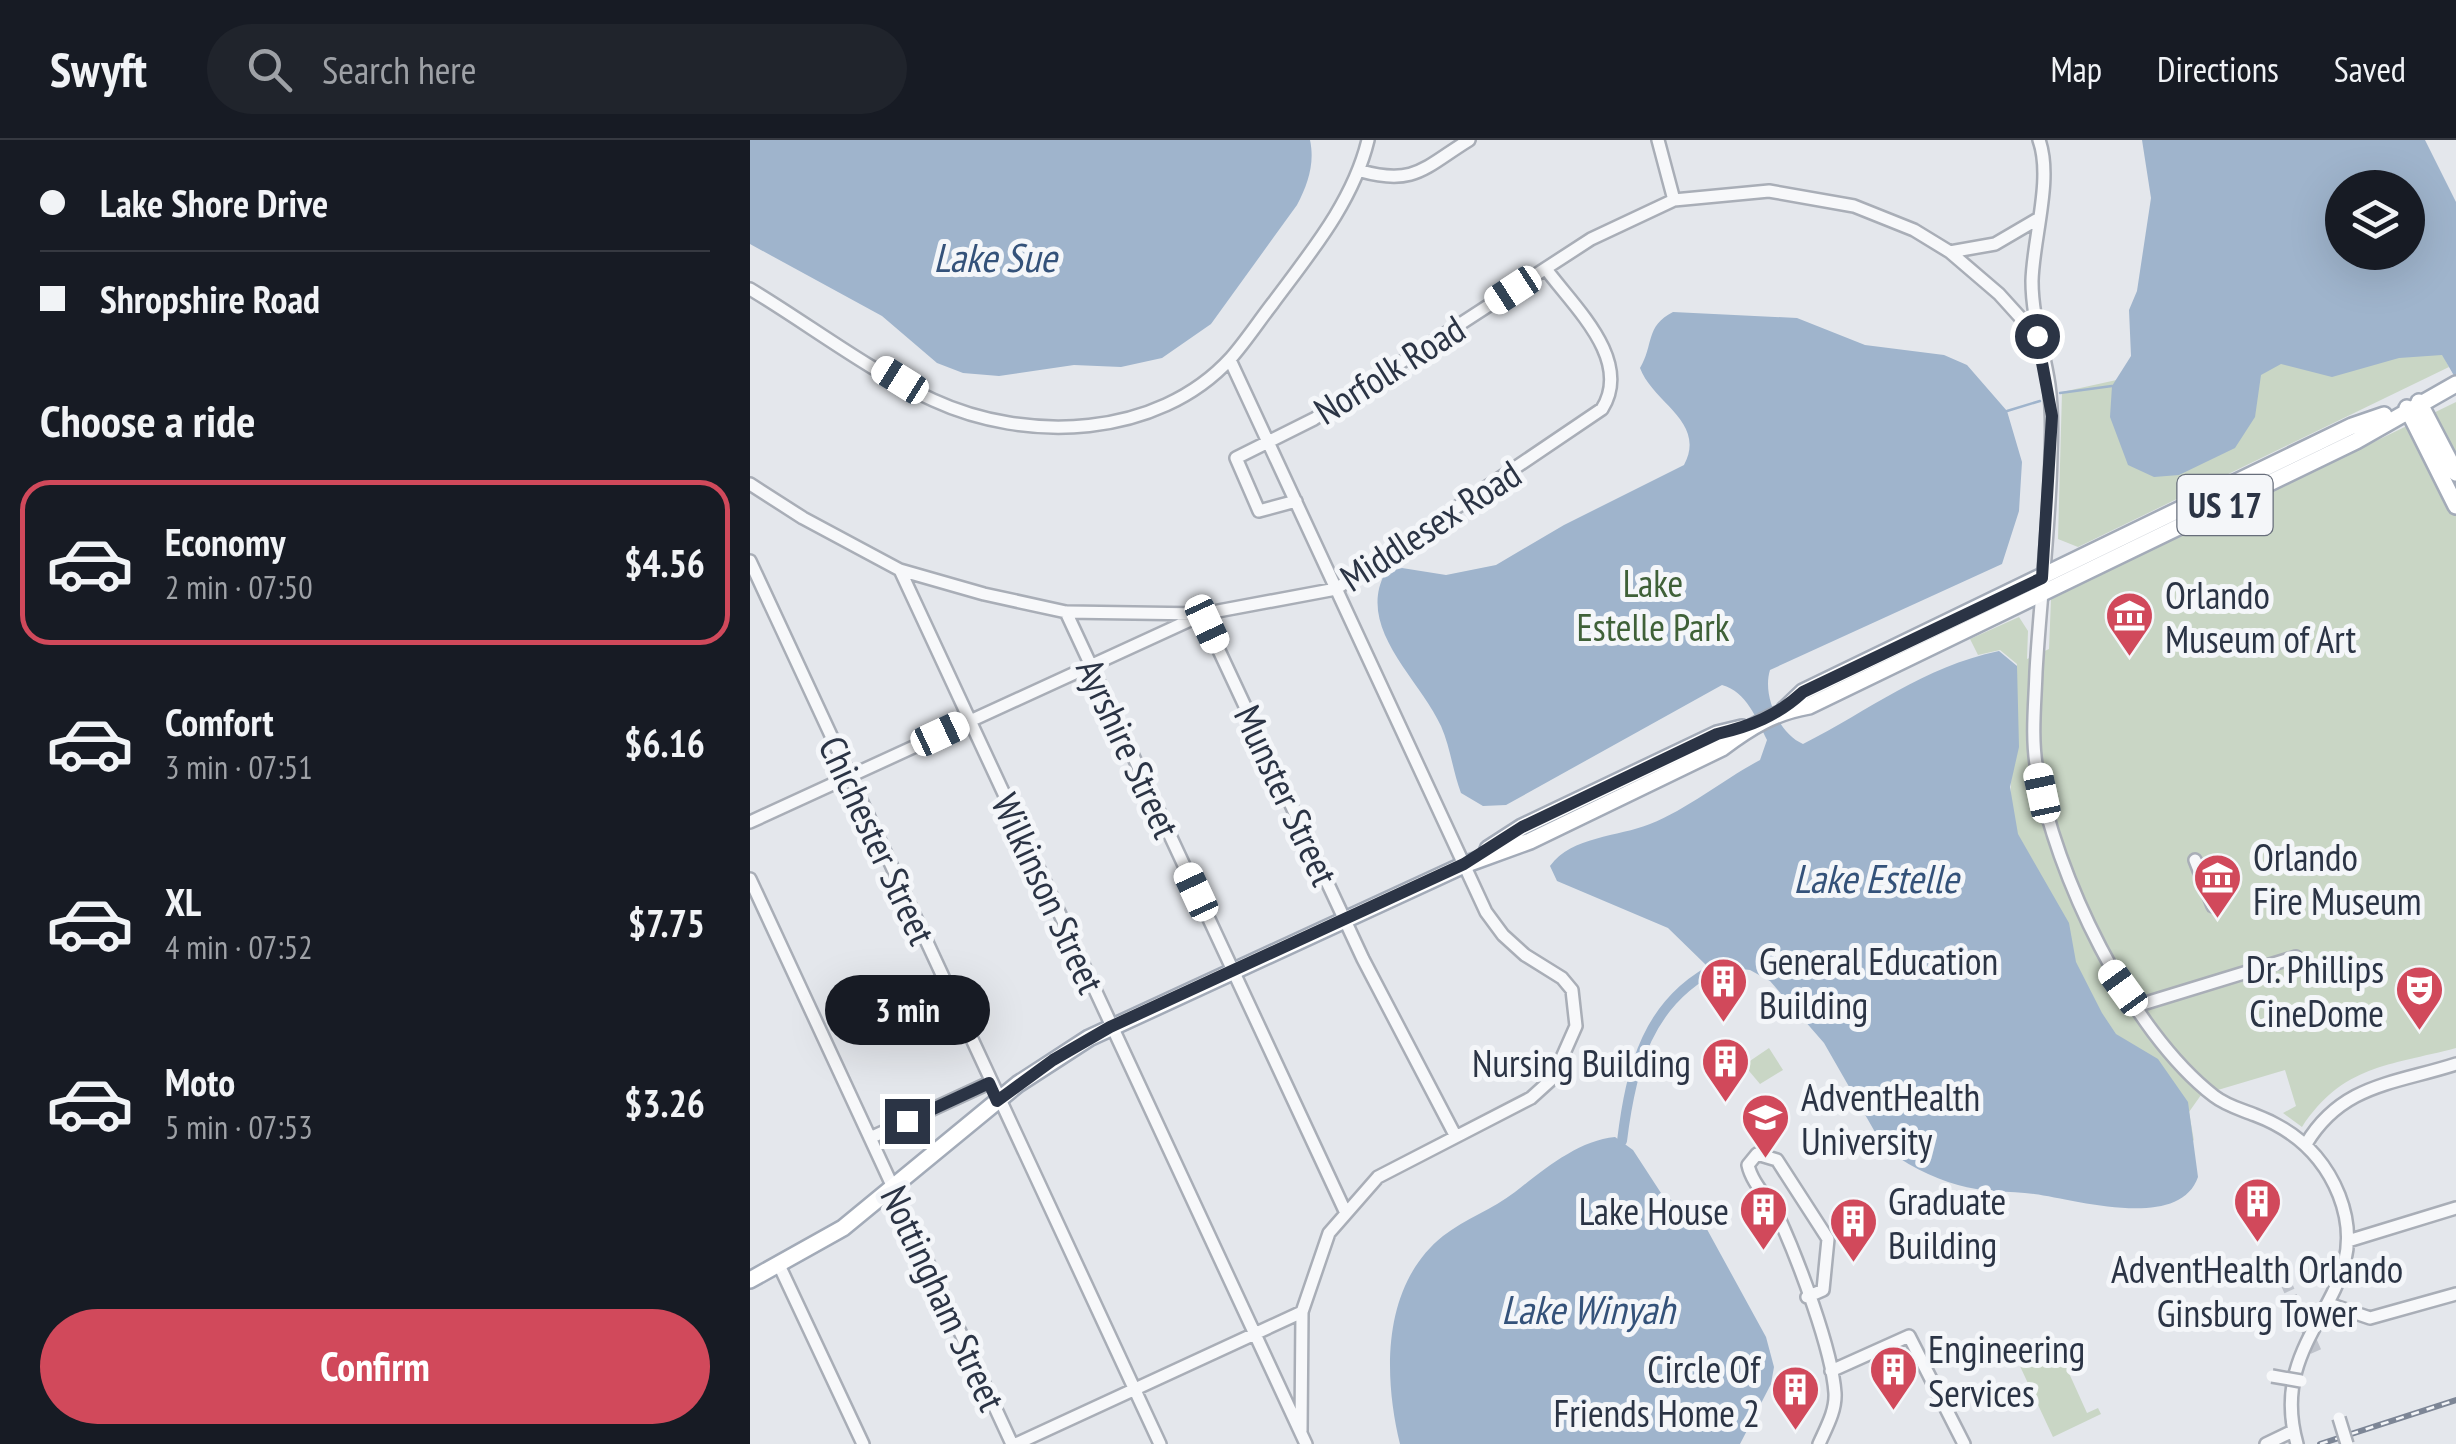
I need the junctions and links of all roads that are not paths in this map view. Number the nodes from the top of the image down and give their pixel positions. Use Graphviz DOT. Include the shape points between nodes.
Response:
graph roads {
  1 [pos="1368,140"];
  2 [pos="1469,140"];
  3 [pos="1658,140"];
  4 [pos="2039,140"];
  5 [pos="1361,170"];
  6 [pos="1674,200"];
  7 [pos="2036,220"];
  8 [pos="1950,252"];
  9 [pos="1546,268"];
  10 [pos="750,289"];
  11 [pos="2037,336"];
  12 [pos="1230,360"];
  13 [pos="2453,386"];
  14 [pos="2413,405"];
  15 [pos="1266,441"];
  16 [pos="2456,473"];
  17 [pos="750,484"];
  18 [pos="1296,502"];
  19 [pos="2456,506"];
  20 [pos="750,561"];
  21 [pos="900,570"];
  22 [pos="2042,578"];
  23 [pos="1336,589"];
  24 [pos="2040,595"];
  25 [pos="1066,612"];
  26 [pos="1202,614"];
  27 [pos="1090,665"];
  28 [pos="1784,710"];
  29 [pos="970,720"];
  30 [pos="849,776"];
  31 [pos="750,822"];
  32 [pos="2195,860"];
  33 [pos="1464,864"];
  34 [pos="750,879"];
  35 [pos="2213,906"];
  36 [pos="1344,920"];
  37 [pos="2296,957"];
  38 [pos="1233,970"];
  39 [pos="2136,1006"];
  40 [pos="1110,1027"];
  41 [pos="2456,1064"];
  42 [pos="989,1083"];
  43 [pos="997,1101"];
  44 [pos="1455,1135"];
  45 [pos="870,1138"];
  46 [pos="2306,1144"];
  47 [pos="894,1188"];
  48 [pos="2456,1208"];
  49 [pos="1345,1211"];
  50 [pos="2348,1242"];
  51 [pos="779,1265"];
  52 [pos="750,1280"];
  53 [pos="2456,1294"];
  54 [pos="1807,1297"];
  55 [pos="2329,1304"];
  56 [pos="1302,1312"];
  57 [pos="1253,1335"];
  58 [pos="1831,1370"];
  59 [pos="2272,1376"];
  60 [pos="2301,1382"];
  61 [pos="1132,1390"];
  62 [pos="2339,1418"];
  63 [pos="2293,1430"];
  64 [pos="1303,1438"];
  65 [pos="1962,1440"];
  66 [pos="863,1444"];
  67 [pos="1014,1444"];
  68 [pos="1160,1444"];
  69 [pos="1819,1444"];
  70 [pos="1945,1444"];
  71 [pos="2266,1444"];
  72 [pos="2297,1444"];
  73 [pos="2346,1444"];
  1 -- 5 [label="street"];
  2 -- 5 [label="street" via="1411,176 1390,179"];
  3 -- 6 [label="street"];
  4 -- 7 [label="street" via="2046,166"];
  5 -- 12 [label="street" via="1323,236"];
  6 -- 8 [label="street, Norfolk Road" via="1769,191 1819,196 1914,230"];
  6 -- 9 [label="street, Norfolk Road"];
  7 -- 8 [label="street" via="1996,244"];
  7 -- 11 [label="street"];
  8 -- 11 [label="street, Norfolk Road"];
  9 -- 15 [label="street, Norfolk Road" via="1314,419"];
  9 -- 23 [label="street, Middlesex Road" via="1610,361 1611,394 1602,409"];
  10 -- 12 [label="street" via="930,398 976,417 1048,428 1135,415 1191,390"];
  11 -- 22 [label="street" via="2052,416"];
  12 -- 15 [label="street"];
  13 -- 14 [label="main road, US 17"];
  14 -- 16 [label="main road"];
  14 -- 19 [label="main road"];
  14 -- 22 [label="main road, US 17" via="2352,426"];
  14 -- 24 [label="main road, US 17" via="2356,441"];
  15 -- 18 [label="street"];
  15 -- 18 [label="street" via="1236,458 1258,511"];
  17 -- 21 [label="street, Middlesex Road"];
  18 -- 23 [label="street"];
  20 -- 30 [label="street, Chichester Street"];
  21 -- 25 [label="street, Middlesex Road"];
  21 -- 29 [label="street, Wilkinson Street"];
  22 -- 24 [label="street"];
  22 -- 28 [label="main road, US 17" via="1803,692"];
  23 -- 26 [label="street, Middlesex Road"];
  23 -- 33 [label="street"];
  24 -- 28 [label="main road, US 17" via="1809,706"];
  24 -- 39 [label="street" via="2034,710 2042,793 2098,947"];
  25 -- 26 [label="street, Middlesex Road"];
  25 -- 27 [label="street, Ayrshire Street"];
  26 -- 27 [label="street"];
  26 -- 36 [label="street, Munster Street"];
  27 -- 29 [label="street"];
  27 -- 38 [label="street, Ayrshire Street"];
  28 -- 33 [label="main road, US 17" via="1717,734 1522,827"];
  29 -- 30 [label="street"];
  29 -- 40 [label="street, Wilkinson Street"];
  30 -- 31 [label="street"];
  30 -- 42 [label="street, Chichester Street"];
  32 -- 35 [label="street"];
  33 -- 36 [label="main road, US 17"];
  33 -- 44 [label="street, Wilkinson Street" via="1503,935 1572,990 1576,1026 1553,1078 1532,1098"];
  34 -- 45 [label="street, Nottingham Street"];
  36 -- 38 [label="main road, US 17"];
  36 -- 44 [label="street, Munster Street"];
  37 -- 39 [label="street"];
  38 -- 40 [label="main road, US 17"];
  38 -- 49 [label="street, Ayrshire Street"];
  39 -- 46 [label="street" via="2213,1095"];
  40 -- 43 [label="main road, US 17"];
  40 -- 57 [label="street, Wilkinson Street"];
  41 -- 46 [label="street" via="2348,1097 2323,1116"];
  42 -- 43 [label="street, Chichester Street"];
  42 -- 45 [label="street"];
  43 -- 47 [label="main road, US 17"];
  43 -- 61 [label="street, Chichester Street"];
  44 -- 49 [label="street, Wilkinson Street" via="1378,1177"];
  45 -- 47 [label="street, Nottingham Street"];
  46 -- 50 [label="street" via="2340,1197"];
  47 -- 51 [label="main road, US 17"];
  47 -- 67 [label="street, Nottingham Street"];
  48 -- 50 [label="street"];
  49 -- 56 [label="street, Wilkinson Street" via="1329,1233"];
  50 -- 55 [label="street"];
  51 -- 52 [label="main road, US 17"];
  51 -- 66 [label="street"];
  53 -- 55 [label="street" via="2370,1318"];
  54 -- 54 [label="street" via="1823,1290 1828,1239 1777,1160 1756,1154 1750,1174 1777,1214"];
  54 -- 58 [label="street"];
  55 -- 63 [label="street" via="2290,1381"];
  56 -- 57 [label="street"];
  56 -- 64 [label="street, Wilkinson Street"];
  57 -- 61 [label="street"];
  57 -- 64 [label="street, Wilkinson Street"];
  58 -- 65 [label="street" via="1909,1336"];
  58 -- 69 [label="street" via="1833,1413"];
  59 -- 60 [label="street, bridge"];
  61 -- 67 [label="street"];
  61 -- 68 [label="street, Chichester Street"];
  62 -- 73 [label="street, bridge"];
  63 -- 71 [label="street"];
  63 -- 72 [label="street"];
  65 -- 70 [label="street"];
}
